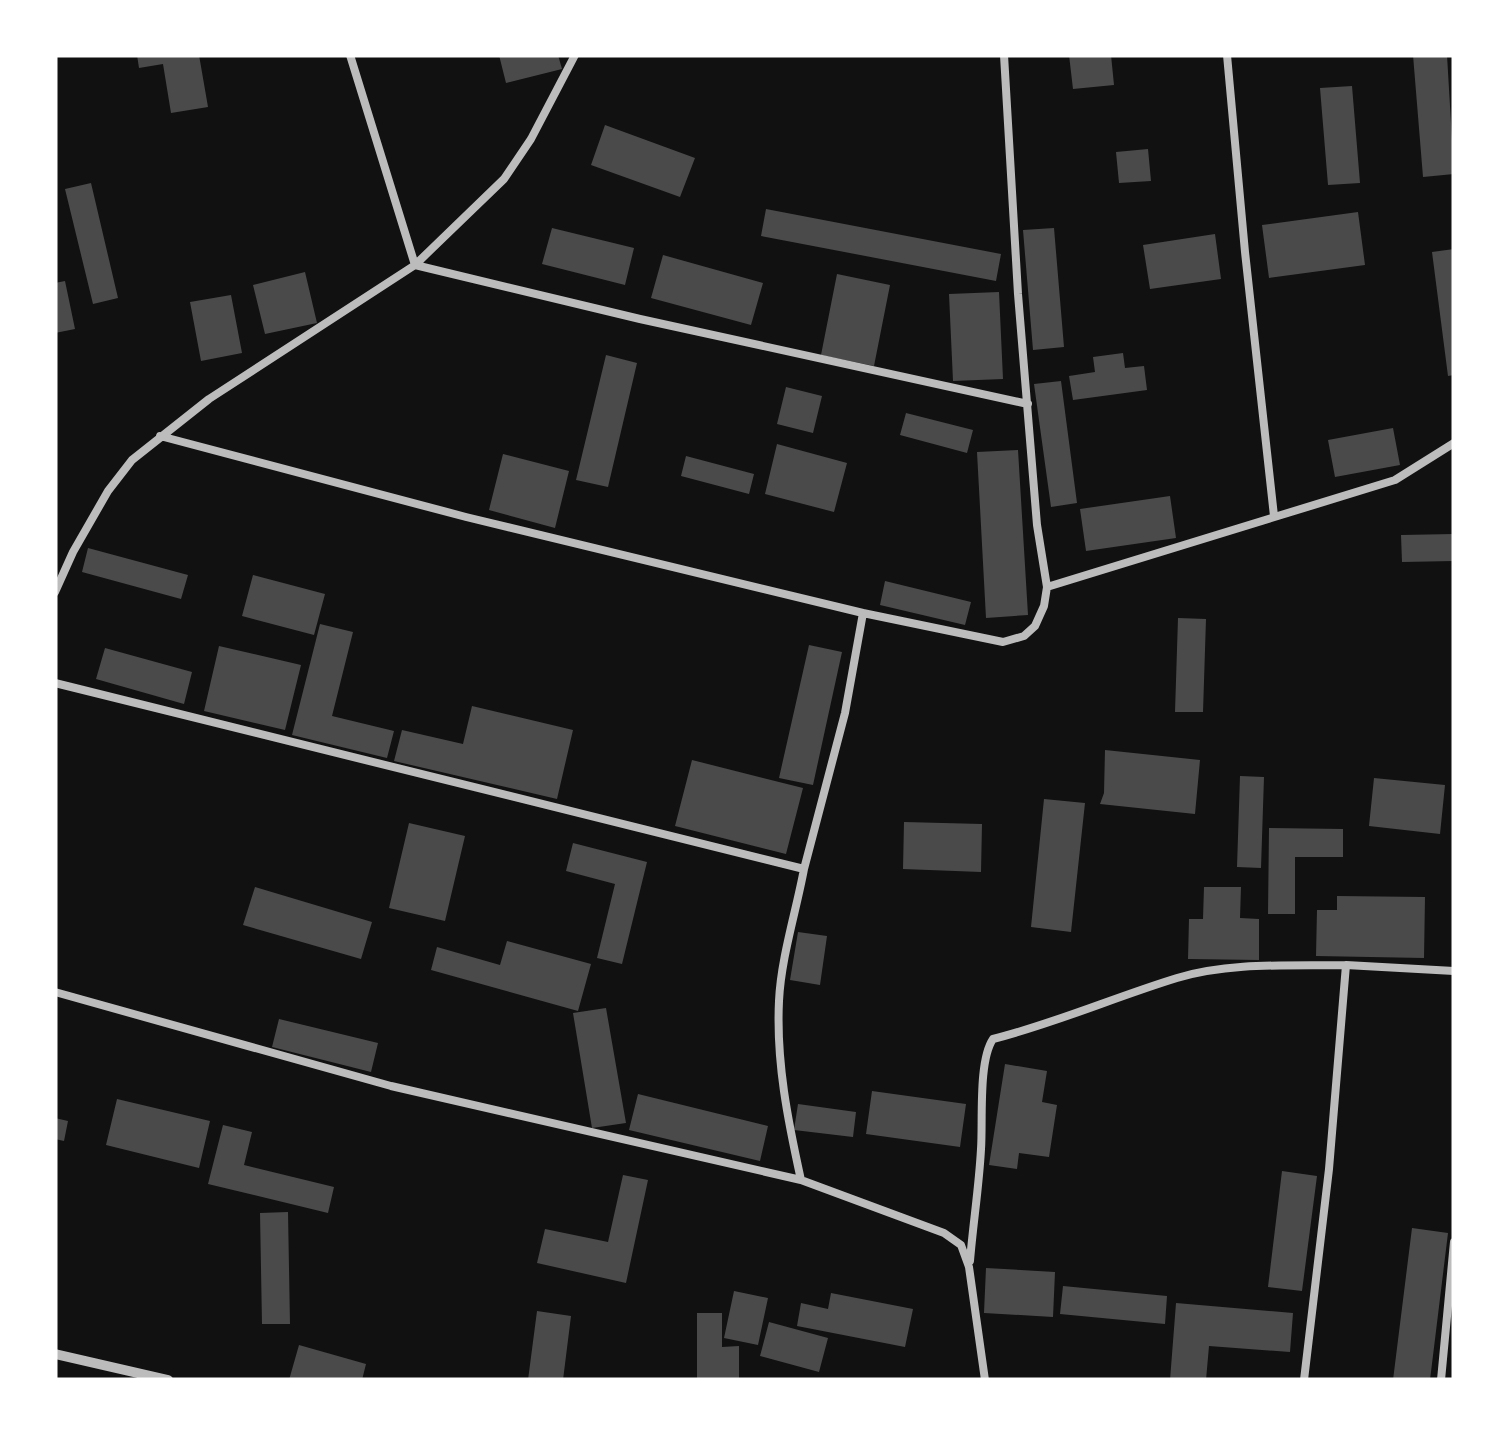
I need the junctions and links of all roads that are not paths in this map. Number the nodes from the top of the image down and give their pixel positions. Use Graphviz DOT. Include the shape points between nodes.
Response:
graph roads {
  1 [pos="350,55"];
  2 [pos="575,55"];
  3 [pos="1004,55"];
  4 [pos="1227,55"];
  5 [pos="414,265"];
  6 [pos="1028,404"];
  7 [pos="160,436"];
  8 [pos="1454,443"];
  9 [pos="1274,516"];
  10 [pos="1047,587"];
  11 [pos="55,592"];
  12 [pos="863,612"];
  13 [pos="55,683"];
  14 [pos="804,870"];
  15 [pos="1346,964"];
  16 [pos="1454,971"];
  17 [pos="55,992"];
  18 [pos="801,1180"];
  19 [pos="1454,1242"];
  20 [pos="969,1267"];
  21 [pos="55,1354"];
  22 [pos="168,1380"];
  23 [pos="986,1380"];
  24 [pos="1304,1380"];
  25 [pos="1441,1380"];
  1 -- 5 [label="lane"];
  2 -- 5 [label="lane" via="504,178"];
  3 -- 6 [label="lane"];
  4 -- 9 [label="lane"];
  5 -- 6 [label="lane"];
  5 -- 7 [label="lane"];
  6 -- 10 [label="lane"];
  7 -- 11 [label="lane" via="108,491"];
  7 -- 12 [label="lane" via="466,518"];
  8 -- 9 [label="lane" via="1396,480"];
  9 -- 10 [label="lane"];
  10 -- 12 [label="lane" via="1035,626 1003,642"];
  12 -- 14 [label="lane"];
  13 -- 14 [label="lane"];
  14 -- 18 [label="lane" via="779,998 780,1065"];
  15 -- 16 [label="lane"];
  15 -- 20 [label="lane" via="1235,968 1179,978 994,1039"];
  15 -- 24 [label="lane"];
  17 -- 18 [label="lane" via="391,1086"];
  18 -- 20 [label="lane" via="944,1233 961,1245"];
  19 -- 25 [label="lane"];
  20 -- 23 [label="lane"];
  21 -- 22 [label="street"];
}
